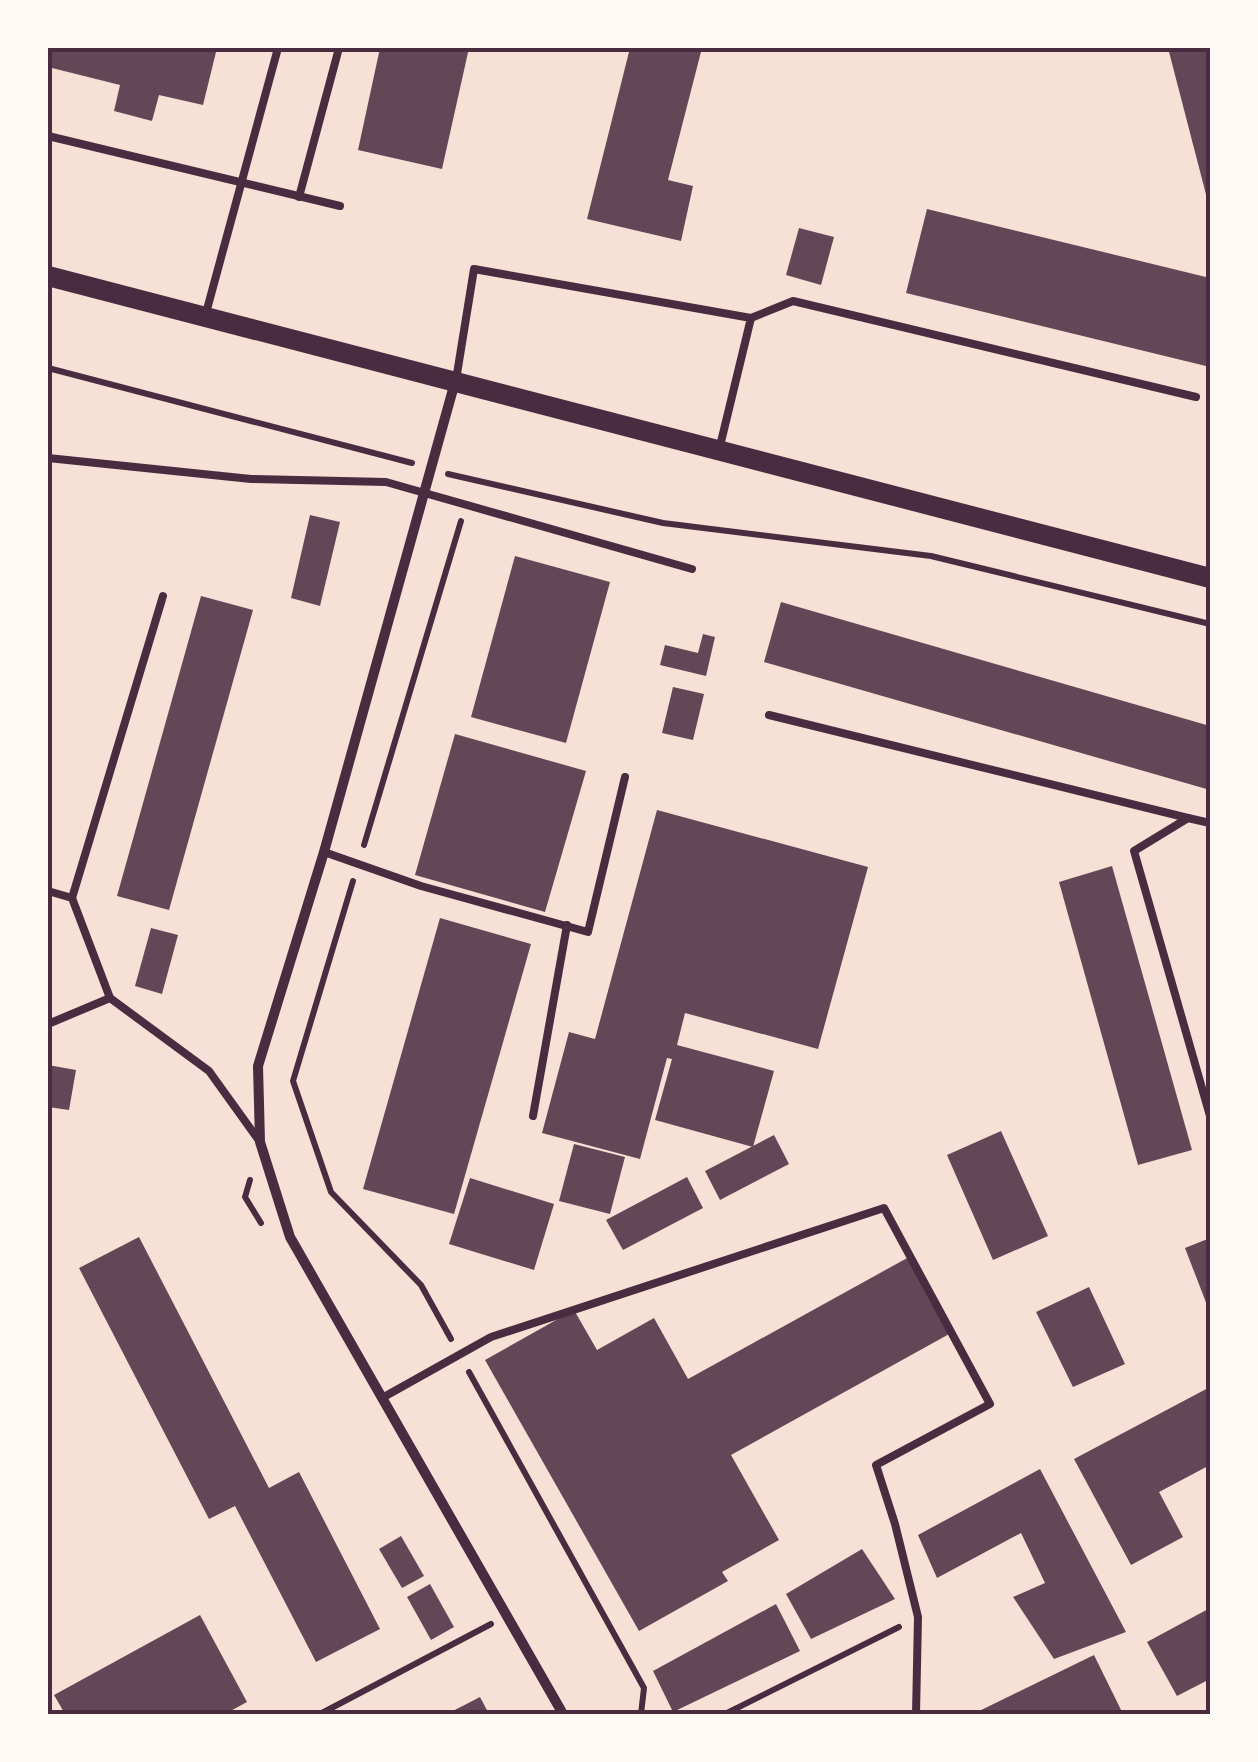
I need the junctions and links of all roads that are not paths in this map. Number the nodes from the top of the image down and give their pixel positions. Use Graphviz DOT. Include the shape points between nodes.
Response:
graph roads {
  1 [pos="278,48"];
  2 [pos="339,48"];
  3 [pos="48,136"];
  4 [pos="242,184"];
  5 [pos="299,197"];
  6 [pos="340,206"];
  7 [pos="48,276"];
  8 [pos="205,317"];
  9 [pos="750,318"];
  10 [pos="456,382"];
  11 [pos="1196,396"];
  12 [pos="719,451"];
  13 [pos="48,458"];
  14 [pos="425,494"];
  15 [pos="692,570"];
  16 [pos="1210,578"];
  17 [pos="164,596"];
  18 [pos="769,715"];
  19 [pos="626,778"];
  20 [pos="1188,818"];
  21 [pos="1210,823"];
  22 [pos="324,852"];
  23 [pos="48,891"];
  24 [pos="72,898"];
  25 [pos="567,925"];
  26 [pos="110,998"];
  27 [pos="48,1024"];
  28 [pos="532,1116"];
  29 [pos="1210,1116"];
  30 [pos="260,1142"];
  31 [pos="382,1398"];
  32 [pos="562,1714"];
  33 [pos="916,1714"];
  1 -- 4 [label="lane"];
  2 -- 5 [label="lane"];
  3 -- 4 [label="lane"];
  4 -- 5 [label="lane"];
  4 -- 8 [label="lane"];
  5 -- 6 [label="lane"];
  7 -- 8 [label="main road"];
  8 -- 10 [label="main road"];
  9 -- 10 [label="lane" via="474,269"];
  9 -- 11 [label="lane" via="792,300"];
  9 -- 12 [label="lane"];
  10 -- 12 [label="main road"];
  10 -- 14 [label="street"];
  12 -- 16 [label="main road"];
  13 -- 14 [label="lane" via="250,479 386,482"];
  14 -- 15 [label="lane"];
  14 -- 22 [label="street"];
  17 -- 24 [label="lane"];
  18 -- 20 [label="lane"];
  19 -- 25 [label="lane" via="588,932"];
  20 -- 21 [label="lane"];
  20 -- 29 [label="lane" via="1134,851"];
  22 -- 25 [label="lane"];
  22 -- 30 [label="street" via="258,1066"];
  23 -- 24 [label="lane"];
  24 -- 26 [label="lane"];
  25 -- 28 [label="lane"];
  26 -- 27 [label="lane"];
  26 -- 30 [label="lane" via="209,1072"];
  30 -- 31 [label="street" via="290,1237"];
  31 -- 32 [label="street"];
  31 -- 33 [label="lane" via="491,1337 884,1208 990,1404 876,1465 918,1617"];
}
